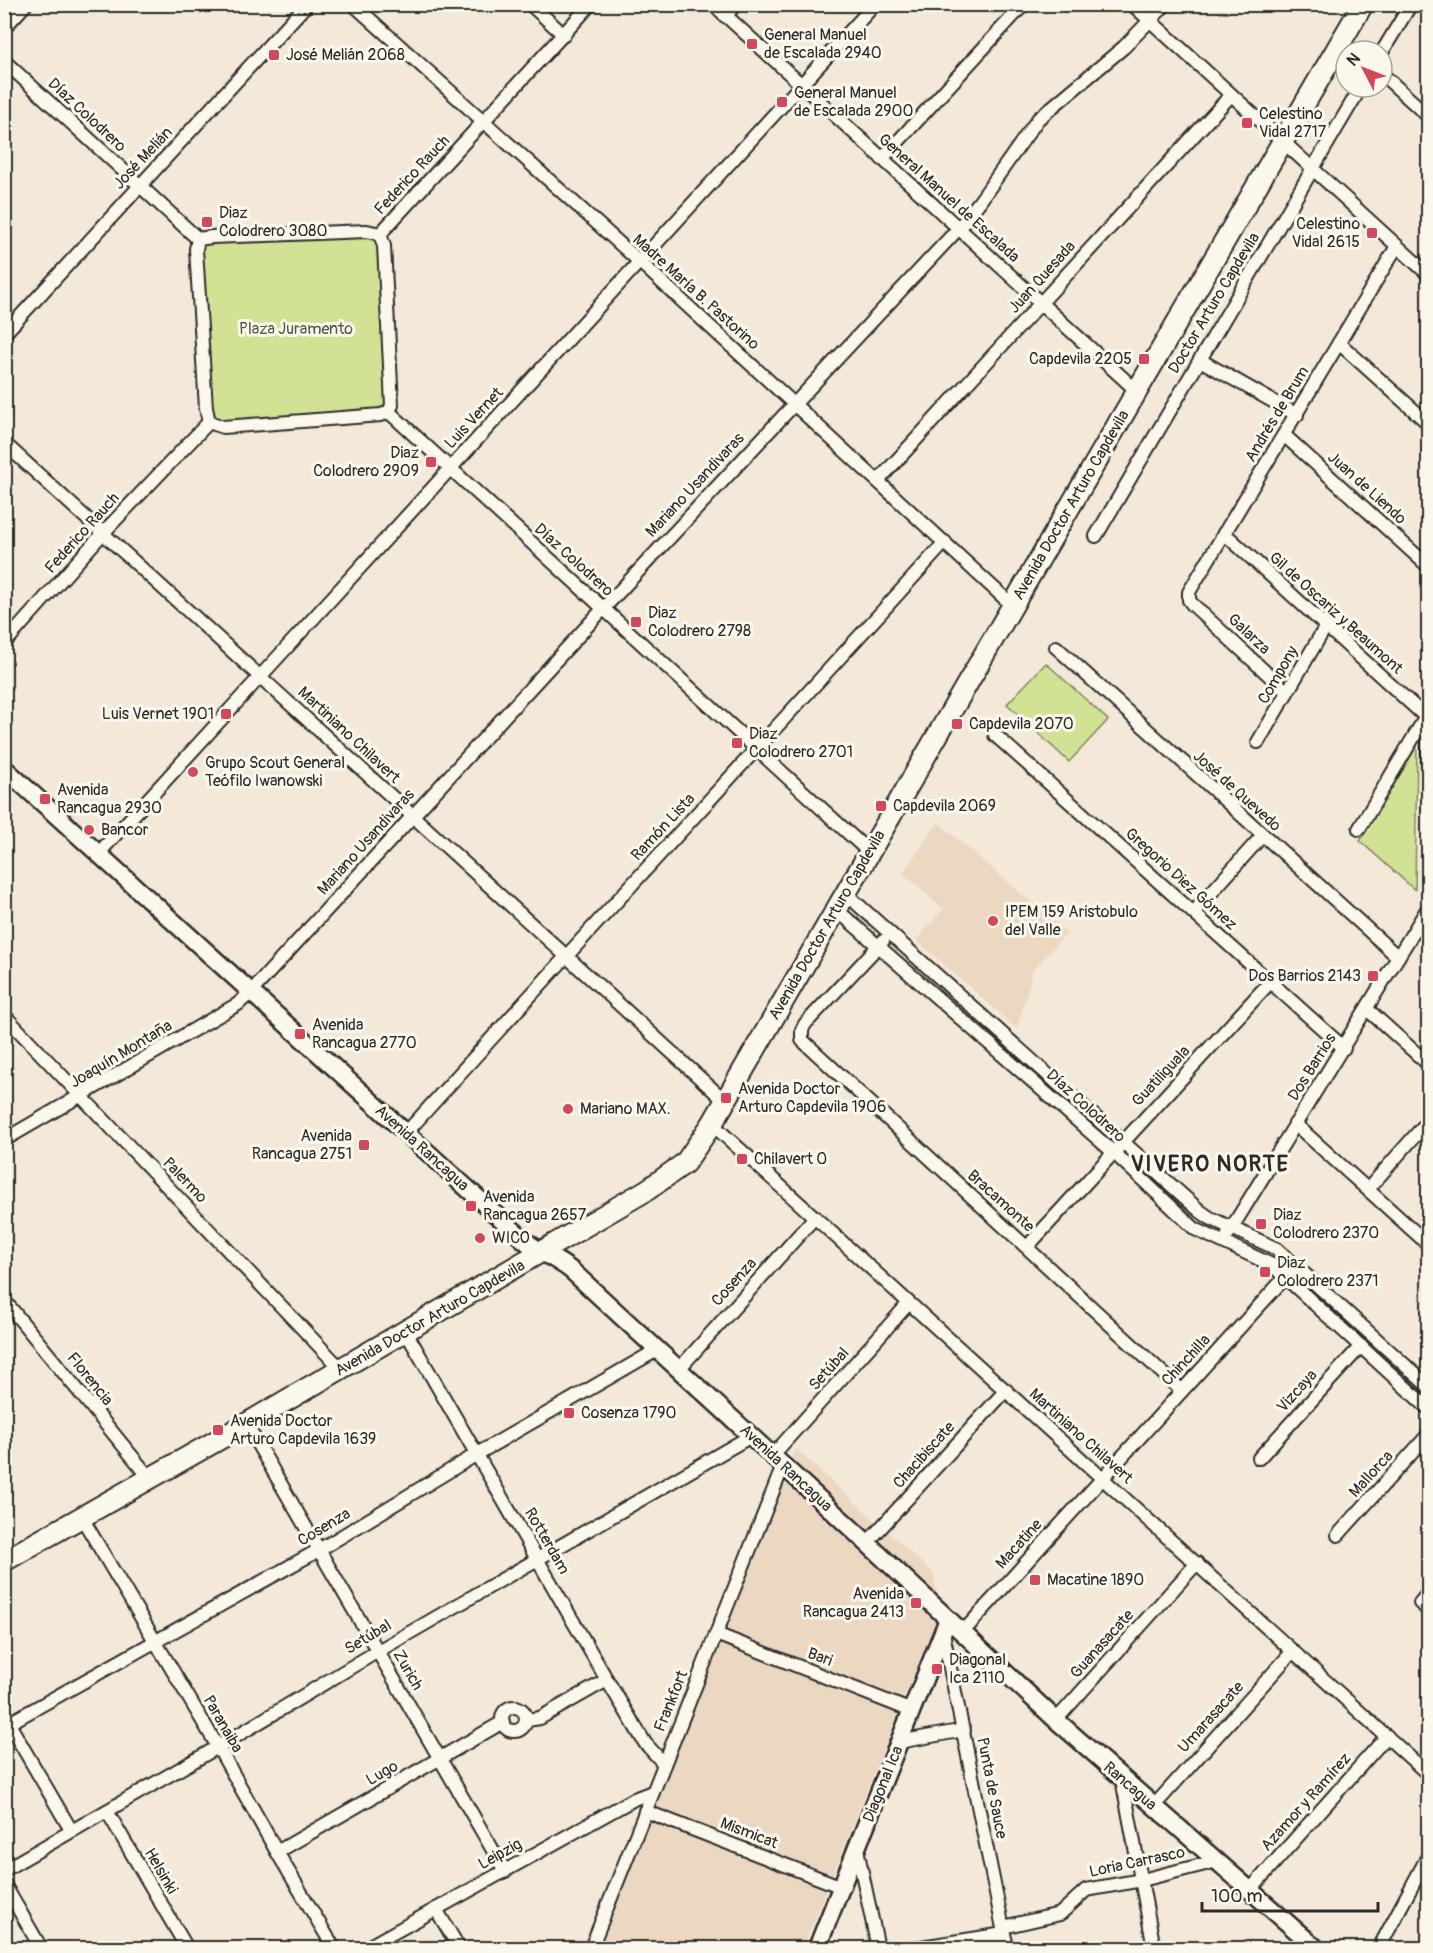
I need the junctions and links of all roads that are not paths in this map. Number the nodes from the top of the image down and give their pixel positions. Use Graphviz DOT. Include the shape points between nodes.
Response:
graph roads {
  1 [pos="26,4"];
  2 [pos="307,4"];
  3 [pos="353,4"];
  4 [pos="530,4"];
  5 [pos="591,4"];
  6 [pos="713,4"];
  7 [pos="736,4"];
  8 [pos="875,4"];
  9 [pos="1024,4"];
  10 [pos="1132,4"];
  11 [pos="1166,4"];
  12 [pos="1363,4"];
  13 [pos="1411,4"];
  14 [pos="725,16"];
  15 [pos="1151,21"];
  16 [pos="4,28"];
  17 [pos="564,35"];
  18 [pos="1390,39"];
  19 [pos="4,61"];
  20 [pos="800,85"];
  21 [pos="1394,85"];
  22 [pos="1231,95"];
  23 [pos="1354,99"];
  24 [pos="1428,116"];
  25 [pos="484,122"];
  26 [pos="1283,142"];
  27 [pos="882,159"];
  28 [pos="1313,169"];
  29 [pos="140,186"];
  30 [pos="959,228"];
  31 [pos="380,234"];
  32 [pos="198,239"];
  33 [pos="1397,246"];
  34 [pos="640,262"];
  35 [pos="1428,274"];
  36 [pos="1041,303"];
  37 [pos="4,334"];
  38 [pos="1339,343"];
  39 [pos="1200,360"];
  40 [pos="1137,391"];
  41 [pos="794,404"];
  42 [pos="389,412"];
  43 [pos="1297,415"];
  44 [pos="209,422"];
  45 [pos="1428,423"];
  46 [pos="1284,435"];
  47 [pos="4,443"];
  48 [pos="450,469"];
  49 [pos="878,481"];
  50 [pos="104,533"];
  51 [pos="1224,533"];
  52 [pos="1096,536"];
  53 [pos="945,542"];
  54 [pos="1428,566"];
  55 [pos="1190,600"];
  56 [pos="1013,606"];
  57 [pos="603,609"];
  58 [pos="1326,626"];
  59 [pos="4,644"];
  60 [pos="1056,647"];
  61 [pos="259,676"];
  62 [pos="1287,692"];
  63 [pos="1428,717"];
  64 [pos="995,735"];
  65 [pos="1258,742"];
  66 [pos="757,750"];
  67 [pos="1428,766"];
  68 [pos="4,768"];
  69 [pos="412,816"];
  70 [pos="1359,829"];
  71 [pos="1262,836"];
  72 [pos="869,852"];
  73 [pos="98,854"];
  74 [pos="841,902"];
  75 [pos="1194,912"];
  76 [pos="1428,913"];
  77 [pos="890,934"];
  78 [pos="879,946"];
  79 [pos="566,956"];
  80 [pos="1398,957"];
  81 [pos="1271,981"];
  82 [pos="251,992"];
  83 [pos="1367,1009"];
  84 [pos="4,1015"];
  85 [pos="1344,1048"];
  86 [pos="1428,1064"];
  87 [pos="82,1096"];
  88 [pos="724,1100"];
  89 [pos="1428,1121"];
  90 [pos="712,1124"];
  91 [pos="1295,1124"];
  92 [pos="406,1133"];
  93 [pos="4,1140"];
  94 [pos="1124,1141"];
  95 [pos="1113,1152"];
  96 [pos="1368,1189"];
  97 [pos="815,1217"];
  98 [pos="1231,1228"];
  99 [pos="1222,1242"];
  100 [pos="1428,1244"];
  101 [pos="1027,1247"];
  102 [pos="542,1253"];
  103 [pos="1295,1266"];
  104 [pos="1285,1278"];
  105 [pos="4,1300"];
  106 [pos="909,1303"];
  107 [pos="406,1332"];
  108 [pos="1360,1346"];
  109 [pos="657,1350"];
  110 [pos="341,1369"];
  111 [pos="679,1369"];
  112 [pos="1428,1386"];
  113 [pos="1006,1390"];
  114 [pos="1181,1390"];
  115 [pos="1428,1408"];
  116 [pos="246,1424"];
  117 [pos="1428,1435"];
  118 [pos="751,1436"];
  119 [pos="477,1454"];
  120 [pos="1259,1458"];
  121 [pos="778,1461"];
  122 [pos="1102,1477"];
  123 [pos="149,1478"];
  124 [pos="82,1518"];
  125 [pos="1338,1535"];
  126 [pos="867,1543"];
  127 [pos="319,1550"];
  128 [pos="538,1558"];
  129 [pos="4,1561"];
  130 [pos="1197,1563"];
  131 [pos="946,1626"];
  132 [pos="962,1633"];
  133 [pos="716,1634"];
  134 [pos="155,1642"];
  135 [pos="378,1651"];
  136 [pos="1293,1651"];
  137 [pos="607,1680"];
  138 [pos="912,1711"];
  139 [pos="526,1720"];
  140 [pos="1056,1720"];
  141 [pos="6,1722"];
  142 [pos="503,1722"];
  143 [pos="964,1730"];
  144 [pos="1388,1736"];
  145 [pos="899,1742"];
  146 [pos="218,1747"];
  147 [pos="440,1758"];
  148 [pos="664,1764"];
  149 [pos="1428,1774"];
  150 [pos="1122,1779"];
  151 [pos="652,1792"];
  152 [pos="1154,1806"];
  153 [pos="107,1811"];
  154 [pos="645,1811"];
  155 [pos="71,1830"];
  156 [pos="857,1849"];
  157 [pos="277,1852"];
  158 [pos="1428,1856"];
  159 [pos="1217,1861"];
  160 [pos="4,1870"];
  161 [pos="505,1871"];
  162 [pos="1142,1880"];
  163 [pos="4,1884"];
  164 [pos="842,1887"];
  165 [pos="1250,1890"];
  166 [pos="436,1910"];
  167 [pos="1003,1931"];
  168 [pos="41,1948"];
  169 [pos="187,1948"];
  170 [pos="334,1948"];
  171 [pos="366,1948"];
  172 [pos="459,1948"];
  173 [pos="591,1948"];
  174 [pos="817,1948"];
  175 [pos="878,1948"];
  176 [pos="915,1948"];
  177 [pos="1007,1948"];
  178 [pos="1154,1948"];
  179 [pos="1316,1948"];
  180 [pos="1378,1948"];
  1 -- 16 [label="street"];
  2 -- 29 [label="street, José Melián"];
  3 -- 25 [label="street, Madre María B. Pastorino"];
  4 -- 17 [label="street"];
  5 -- 17 [label="street, Federico Rauch"];
  6 -- 14 [label="street, General Manuel de Escalada"];
  7 -- 14 [label="street"];
  8 -- 20 [label="street, Luis Vernet"];
  9 -- 27 [label="street"];
  10 -- 15 [label="street"];
  11 -- 15 [label="street, Mariano Usandivaras"];
  12 -- 26 [label="main road, Avenida Doctor Arturo Capdevila"];
  13 -- 18 [label="street"];
  14 -- 20 [label="street, General Manuel de Escalada"];
  15 -- 22 [label="street"];
  15 -- 30 [label="street, Mariano Usandivaras" via="1038,119"];
  17 -- 25 [label="street, Federico Rauch"];
  19 -- 29 [label="street, Díaz Colodrero"];
  20 -- 27 [label="street, General Manuel de Escalada"];
  20 -- 34 [label="street, Luis Vernet"];
  21 -- 24 [label="street"];
  22 -- 26 [label="street"];
  22 -- 36 [label="street, Juan Quesada"];
  23 -- 28 [label="street, Doctor Arturo Capdevila"];
  25 -- 31 [label="street, Federico Rauch"];
  25 -- 34 [label="street, Madre María B. Pastorino"];
  26 -- 28 [label="street"];
  26 -- 40 [label="main road, Avenida Doctor Arturo Capdevila"];
  27 -- 30 [label="street, General Manuel de Escalada"];
  28 -- 33 [label="street"];
  28 -- 39 [label="street, Doctor Arturo Capdevila"];
  29 -- 32 [label="street, Díaz Colodrero"];
  29 -- 37 [label="street, José Melián"];
  30 -- 36 [label="street, General Manuel de Escalada"];
  30 -- 41 [label="street, Mariano Usandivaras"];
  31 -- 32 [label="street, Federico Rauch" via="367,231"];
  31 -- 42 [label="street" via="384,246 392,405"];
  32 -- 44 [label="street"];
  33 -- 35 [label="street"];
  33 -- 38 [label="street, Andrés de Brum"];
  34 -- 41 [label="street, Madre María B. Pastorino"];
  34 -- 48 [label="street, Luis Vernet"];
  36 -- 40 [label="street, General Manuel de Escalada"];
  36 -- 49 [label="street, Juan Quesada"];
  38 -- 43 [label="street, Andrés de Brum"];
  38 -- 45 [label="street"];
  39 -- 43 [label="street"];
  39 -- 52 [label="street, Doctor Arturo Capdevila"];
  40 -- 56 [label="main road, Avenida Doctor Arturo Capdevila"];
  41 -- 49 [label="street, Madre María B. Pastorino"];
  41 -- 57 [label="street, Mariano Usandivaras"];
  42 -- 44 [label="street" via="223,427"];
  42 -- 48 [label="street, Díaz Colodrero"];
  43 -- 46 [label="street, Andrés de Brum"];
  44 -- 50 [label="street, Federico Rauch"];
  46 -- 51 [label="street, Andrés de Brum"];
  46 -- 54 [label="street, Juan de Liendo"];
  47 -- 50 [label="street, Martiniano Chilavert"];
  48 -- 57 [label="street, Díaz Colodrero"];
  48 -- 61 [label="street, Luis Vernet"];
  49 -- 53 [label="street, Madre María B. Pastorino"];
  50 -- 59 [label="street, Federico Rauch"];
  50 -- 61 [label="street, Martiniano Chilavert"];
  51 -- 55 [label="street, Andrés de Brum" via="1190,592"];
  51 -- 58 [label="street, Gil de Oscariz y Beaumont"];
  53 -- 56 [label="street, Madre María B. Pastorino"];
  53 -- 66 [label="street, Ramón Lista"];
  55 -- 62 [label="street, Galarza"];
  56 -- 72 [label="main road, Avenida Doctor Arturo Capdevila"];
  57 -- 66 [label="street, Díaz Colodrero"];
  57 -- 69 [label="street, Mariano Usandivaras"];
  58 -- 62 [label="street, Compony"];
  58 -- 63 [label="street, Gil de Oscariz y Beaumont"];
  60 -- 71 [label="street, José de Quevedo"];
  61 -- 69 [label="street, Martiniano Chilavert"];
  61 -- 73 [label="street, Luis Vernet"];
  62 -- 65 [label="street, Compony"];
  63 -- 67 [label="street"];
  63 -- 70 [label="street"];
  64 -- 75 [label="street, Gregorio Diez Gómez"];
  66 -- 72 [label="street, Díaz Colodrero"];
  66 -- 79 [label="street, Ramón Lista"];
  68 -- 73 [label="main road, Avenida Rancagua"];
  69 -- 79 [label="street, Martiniano Chilavert"];
  69 -- 82 [label="street, Mariano Usandivaras"];
  71 -- 75 [label="street"];
  71 -- 80 [label="street, José de Quevedo"];
  72 -- 74 [label="main road, Avenida Doctor Arturo Capdevila"];
  73 -- 82 [label="main road, Avenida Rancagua"];
  74 -- 77 [label="street, Díaz Colodrero"];
  74 -- 78 [label="street, Díaz Colodrero"];
  74 -- 88 [label="main road, Avenida Doctor Arturo Capdevila"];
  75 -- 81 [label="street, Gregorio Diez Gómez"];
  76 -- 80 [label="street, Dos Barrios"];
  77 -- 78 [label="street"];
  77 -- 94 [label="street, Díaz Colodrero"];
  78 -- 95 [label="street, Díaz Colodrero"];
  78 -- 101 [label="street, Bracamonte" via="805,1024 801,1035 805,1045"];
  79 -- 88 [label="street, Martiniano Chilavert"];
  79 -- 92 [label="street, Ramón Lista"];
  80 -- 83 [label="street, Dos Barrios"];
  81 -- 85 [label="street, Gregorio Diez Gómez"];
  81 -- 94 [label="street, Guatiliguala"];
  82 -- 87 [label="street, Joaquín Montaña" via="238,1004"];
  82 -- 92 [label="main road, Avenida Rancagua"];
  83 -- 85 [label="street, Dos Barrios"];
  83 -- 86 [label="street"];
  84 -- 87 [label="street, Palermo"];
  85 -- 91 [label="street, Dos Barrios"];
  87 -- 93 [label="street, Joaquín Montaña"];
  87 -- 110 [label="street, Palermo"];
  88 -- 90 [label="main road, Avenida Doctor Arturo Capdevila"];
  89 -- 96 [label="street"];
  90 -- 97 [label="street, Martiniano Chilavert"];
  90 -- 102 [label="main road, Avenida Doctor Arturo Capdevila" via="676,1171"];
  91 -- 96 [label="street"];
  91 -- 98 [label="street, Dos Barrios"];
  92 -- 102 [label="main road, Avenida Rancagua"];
  94 -- 95 [label="street, Guatiliguala"];
  94 -- 98 [label="street, Díaz Colodrero" via="1200,1211"];
  95 -- 99 [label="street, Díaz Colodrero" via="1195,1229"];
  95 -- 101 [label="street, Guatiliguala"];
  96 -- 100 [label="street"];
  97 -- 106 [label="street, Martiniano Chilavert"];
  97 -- 111 [label="street, Cosenza"];
  98 -- 99 [label="street, Dos Barrios"];
  98 -- 103 [label="street, Díaz Colodrero" via="1269,1245"];
  99 -- 104 [label="street, Díaz Colodrero" via="1264,1260"];
  101 -- 114 [label="street, Bracamonte"];
  102 -- 107 [label="main road, Avenida Doctor Arturo Capdevila"];
  102 -- 109 [label="main road, Avenida Rancagua" via="572,1271"];
  103 -- 104 [label="street, Chinchilla"];
  103 -- 112 [label="street, Díaz Colodrero"];
  104 -- 108 [label="street, Díaz Colodrero"];
  104 -- 114 [label="street, Chinchilla"];
  105 -- 123 [label="street, Florencia"];
  106 -- 113 [label="street, Martiniano Chilavert"];
  106 -- 121 [label="street, Setúbal"];
  107 -- 110 [label="main road, Avenida Doctor Arturo Capdevila"];
  107 -- 119 [label="street, Rotterdam"];
  108 -- 115 [label="street, Díaz Colodrero"];
  108 -- 120 [label="street, Vizcaya"];
  109 -- 111 [label="main road, Avenida Rancagua"];
  109 -- 119 [label="street, Cosenza"];
  110 -- 116 [label="main road, Avenida Doctor Arturo Capdevila"];
  111 -- 118 [label="main road, Avenida Rancagua"];
  113 -- 122 [label="street, Martiniano Chilavert"];
  113 -- 126 [label="street, Chacibiscate"];
  114 -- 122 [label="street, Chinchilla"];
  116 -- 123 [label="main road, Avenida Doctor Arturo Capdevila"];
  116 -- 127 [label="street, Zurich"];
  117 -- 125 [label="street, Mallorca"];
  118 -- 121 [label="main road, Avenida Rancagua"];
  118 -- 128 [label="street, Setúbal"];
  119 -- 127 [label="street, Cosenza"];
  119 -- 128 [label="street, Rotterdam"];
  121 -- 126 [label="main road, Avenida Rancagua"];
  121 -- 133 [label="street, Frankfort"];
  122 -- 130 [label="street, Martiniano Chilavert"];
  122 -- 132 [label="street, Macatine"];
  123 -- 124 [label="main road, Avenida Doctor Arturo Capdevila"];
  124 -- 129 [label="main road, Avenida Doctor Arturo Capdevila"];
  124 -- 134 [label="street, Paranaiba"];
  126 -- 131 [label="main road, Avenida Rancagua"];
  127 -- 134 [label="street, Cosenza"];
  127 -- 135 [label="street, Zurich"];
  128 -- 135 [label="street, Setúbal"];
  128 -- 137 [label="street, Rotterdam"];
  130 -- 136 [label="street, Martiniano Chilavert"];
  130 -- 140 [label="street, Guanasacate"];
  131 -- 132 [label="main road, Rancagua"];
  131 -- 138 [label="main road, Diagonal Ica"];
  131 -- 143 [label="street, Punta de Sauce"];
  132 -- 140 [label="main road, Rancagua"];
  133 -- 138 [label="street, Bari"];
  133 -- 148 [label="street, Frankfort"];
  134 -- 141 [label="street, Cosenza"];
  134 -- 146 [label="street, Paranaiba"];
  135 -- 146 [label="street, Setúbal"];
  135 -- 147 [label="street, Zurich"];
  136 -- 144 [label="street, Martiniano Chilavert"];
  136 -- 152 [label="street, Umarasacate"];
  137 -- 139 [label="street" via="540,1718"];
  137 -- 148 [label="street, Rotterdam" via="645,1743"];
  138 -- 145 [label="main road, Diagonal Ica"];
  139 -- 142 [label="street" via="516,1731"];
  139 -- 142 [label="street, Lugo" via="525,1712 515,1706 505,1711"];
  140 -- 150 [label="main road, Rancagua"];
  141 -- 155 [label="street"];
  142 -- 147 [label="street, Lugo"];
  143 -- 145 [label="street"];
  143 -- 167 [label="street, Punta de Sauce"];
  144 -- 149 [label="street, Martiniano Chilavert"];
  144 -- 165 [label="street, Azamor y Ramírez"];
  145 -- 156 [label="main road, Diagonal Ica"];
  146 -- 153 [label="street, Setúbal"];
  146 -- 157 [label="street, Paranaiba"];
  147 -- 157 [label="street, Lugo"];
  147 -- 161 [label="street, Zurich"];
  148 -- 151 [label="street, Frankfort"];
  150 -- 152 [label="main road, Rancagua"];
  150 -- 162 [label="street"];
  151 -- 154 [label="street, Frankfort"];
  151 -- 161 [label="street, Leipzig"];
  152 -- 159 [label="main road, Rancagua"];
  153 -- 155 [label="street, Setúbal"];
  153 -- 169 [label="street, Helsinki"];
  154 -- 164 [label="street, Mismicat"];
  154 -- 173 [label="street, Frankfort"];
  155 -- 160 [label="street, Setúbal"];
  156 -- 164 [label="main road, Diagonal Ica"];
  156 -- 175 [label="street"];
  157 -- 170 [label="street, Paranaiba"];
  158 -- 180 [label="street"];
  159 -- 162 [label="street, Loria Carrasco"];
  159 -- 165 [label="main road, Rancagua"];
  161 -- 166 [label="street, Leipzig"];
  162 -- 167 [label="street, Loria Carrasco" via="1086,1890 1060,1914"];
  162 -- 178 [label="street"];
  163 -- 168 [label="street"];
  164 -- 174 [label="main road, Diagonal Ica"];
  165 -- 179 [label="main road, Rancagua"];
  166 -- 171 [label="street, Leipzig"];
  166 -- 172 [label="street"];
  167 -- 176 [label="street, Loria Carrasco"];
  167 -- 177 [label="street, Punta de Sauce"];
}
